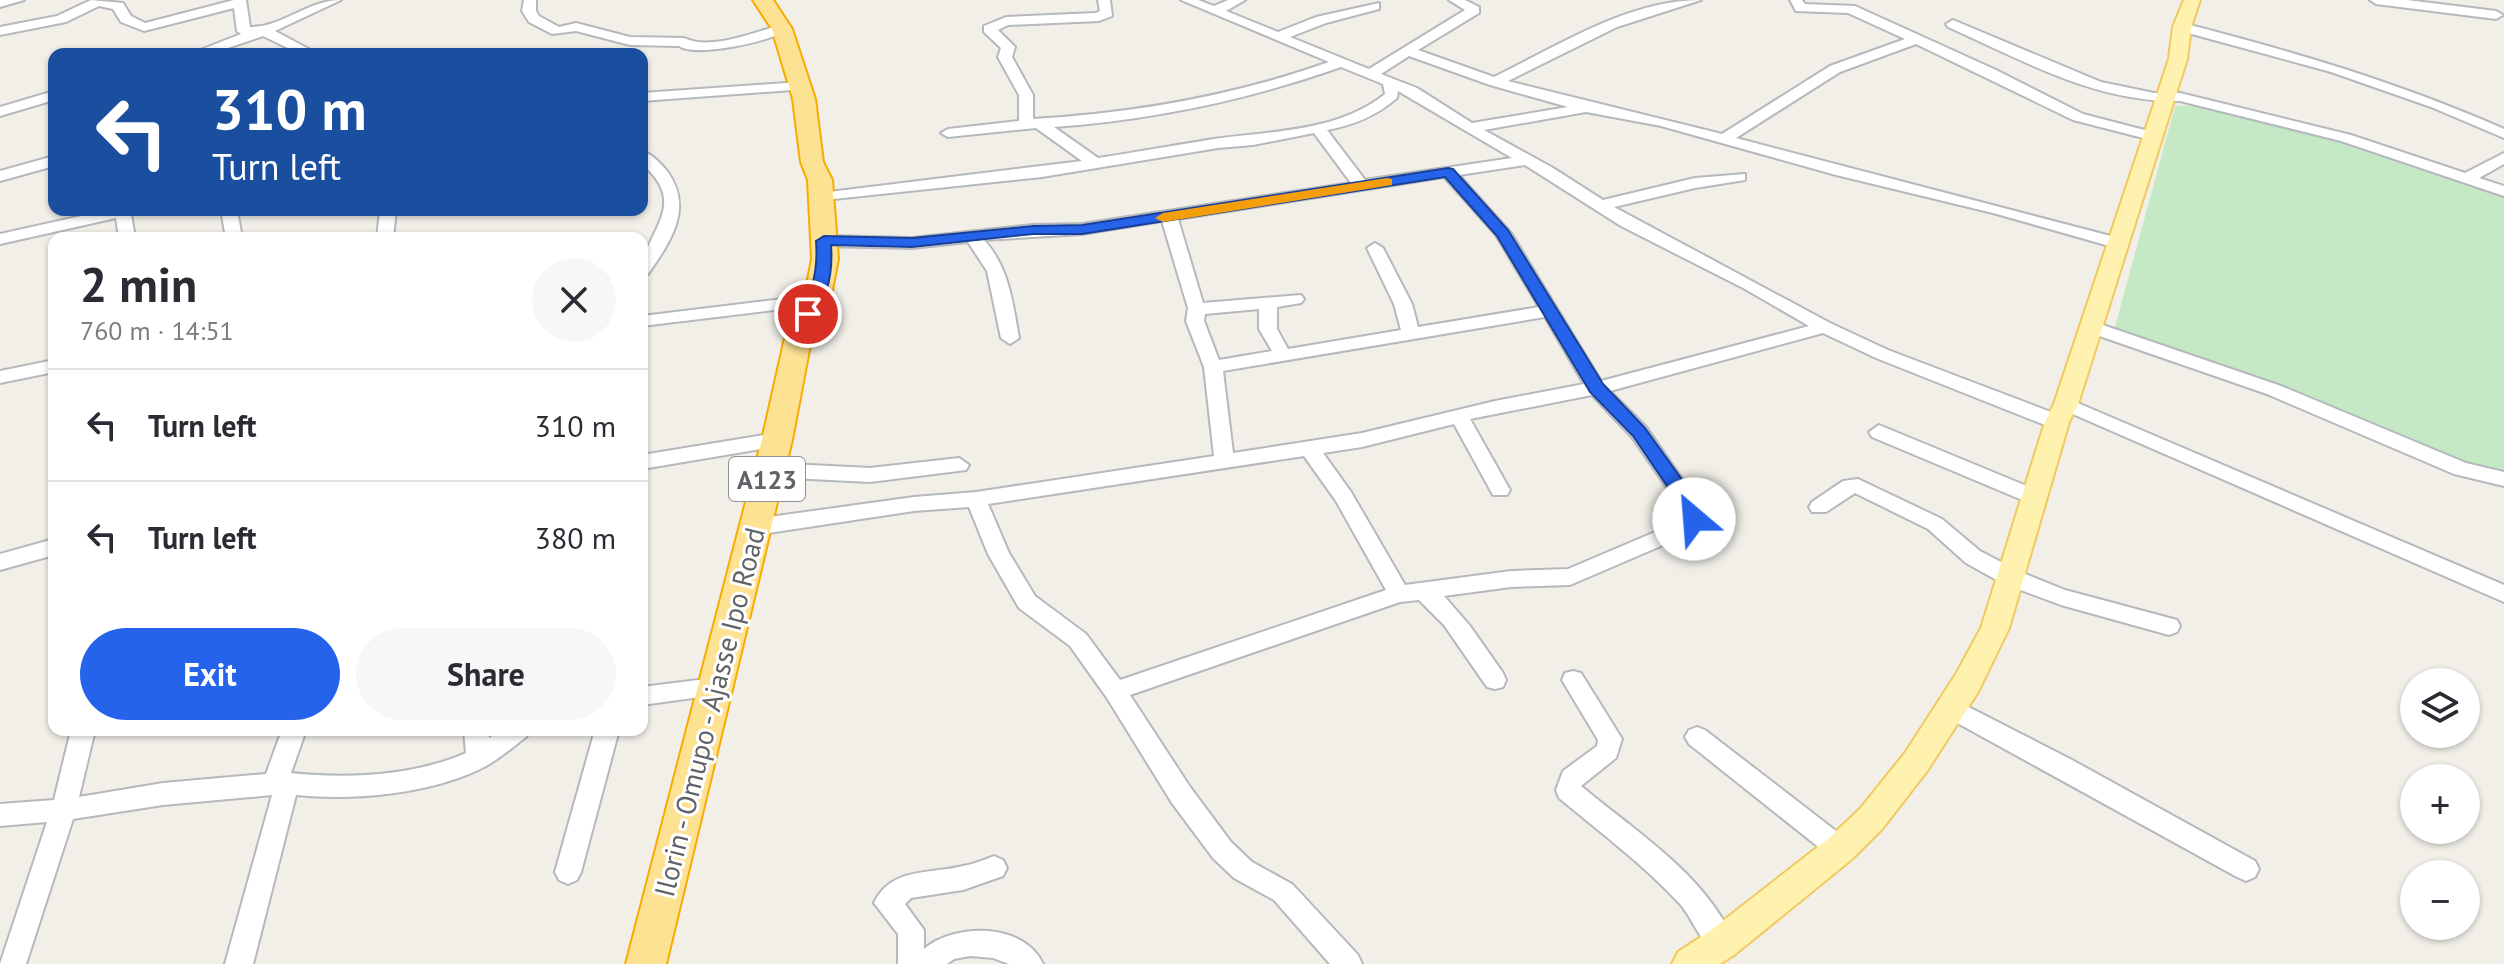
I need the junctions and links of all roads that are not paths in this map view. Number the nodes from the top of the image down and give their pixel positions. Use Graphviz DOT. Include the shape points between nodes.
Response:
graph roads {
  1 [pos="18,0"];
  2 [pos="335,0"];
  3 [pos="530,0"];
  4 [pos="763,0"];
  5 [pos="1104,0"];
  6 [pos="1187,0"];
  7 [pos="1239,0"];
  8 [pos="1455,0"];
  9 [pos="1796,0"];
  10 [pos="2192,0"];
  11 [pos="2376,0"];
  12 [pos="100,1"];
  13 [pos="240,1"];
  14 [pos="1686,1"];
  15 [pos="0,3"];
  16 [pos="1374,6"];
  17 [pos="1215,11"];
  18 [pos="2496,15"];
  19 [pos="1953,24"];
  20 [pos="2182,27"];
  21 [pos="782,29"];
  22 [pos="0,31"];
  23 [pos="264,31"];
  24 [pos="1277,37"];
  25 [pos="1915,40"];
  26 [pos="214,48"];
  27 [pos="299,48"];
  28 [pos="631,48"];
  29 [pos="1407,51"];
  30 [pos="1340,63"];
  31 [pos="1369,75"];
  32 [pos="1495,82"];
  33 [pos="1390,83"];
  34 [pos="800,86"];
  35 [pos="48,97"];
  36 [pos="648,97"];
  37 [pos="2164,99"];
  38 [pos="1589,108"];
  39 [pos="0,112"];
  40 [pos="1032,122"];
  41 [pos="1469,128"];
  42 [pos="1319,130"];
  43 [pos="948,133"];
  44 [pos="2504,134"];
  45 [pos="2151,136"];
  46 [pos="1725,139"];
  47 [pos="2504,158"];
  48 [pos="1526,160"];
  49 [pos="648,161"];
  50 [pos="1094,162"];
  51 [pos="48,163"];
  52 [pos="1448,172"];
  53 [pos="0,176"];
  54 [pos="1740,177"];
  55 [pos="2467,178"];
  56 [pos="1361,186"];
  57 [pos="2504,191"];
  58 [pos="821,198"];
  59 [pos="1600,206"];
  60 [pos="104,216"];
  61 [pos="1169,217"];
  62 [pos="973,238"];
  63 [pos="0,239"];
  64 [pos="824,241"];
  65 [pos="2120,244"];
  66 [pos="1375,248"];
  67 [pos="650,251"];
  68 [pos="1295,299"];
  69 [pos="817,300"];
  70 [pos="1268,303"];
  71 [pos="1197,308"];
  72 [pos="1548,311"];
  73 [pos="648,320"];
  74 [pos="1824,327"];
  75 [pos="2091,327"];
  76 [pos="1411,336"];
  77 [pos="1010,338"];
  78 [pos="1282,353"];
  79 [pos="48,367"];
  80 [pos="1213,367"];
  81 [pos="0,377"];
  82 [pos="1596,388"];
  83 [pos="2062,413"];
  84 [pos="1459,416"];
  85 [pos="1879,432"];
  86 [pos="777,440"];
  87 [pos="1309,448"];
  88 [pos="1224,458"];
  89 [pos="648,461"];
  90 [pos="959,465"];
  91 [pos="770,470"];
  92 [pos="2504,479"];
  93 [pos="1500,490"];
  94 [pos="2034,497"];
  95 [pos="976,499"];
  96 [pos="1819,507"];
  97 [pos="755,527"];
  98 [pos="48,549"];
  99 [pos="0,562"];
  100 [pos="2010,577"];
  101 [pos="1423,591"];
  102 [pos="1399,594"];
  103 [pos="2504,594"];
  104 [pos="2169,626"];
  105 [pos="1495,680"];
  106 [pos="1573,680"];
  107 [pos="714,687"];
  108 [pos="1115,691"];
  109 [pos="648,695"];
  110 [pos="1949,707"];
  111 [pos="82,736"];
  112 [pos="292,736"];
  113 [pos="477,736"];
  114 [pos="510,736"];
  115 [pos="605,736"];
  116 [pos="1697,737"];
  117 [pos="479,758"];
  118 [pos="280,784"];
  119 [pos="64,810"];
  120 [pos="0,815"];
  121 [pos="1840,849"];
  122 [pos="994,868"];
  123 [pos="2246,869"];
  124 [pos="568,872"];
  125 [pos="1722,943"];
  126 [pos="12,964"];
  127 [pos="239,964"];
  128 [pos="646,964"];
  129 [pos="1029,964"];
  130 [pos="1348,964"];
  131 [pos="1690,964"];
  1 -- 15 [label="street"];
  2 -- 23 [label="street"];
  3 -- 28 [label="street" via="534,19 550,28 585,29"];
  4 -- 21 [label="highway, Ilorin - Omupo - Ajasse Ipo Road / A123"];
  5 -- 40 [label="street" via="1107,13 1099,17 1006,21 989,29 1008,47 1005,57 1026,95"];
  6 -- 17 [label="street"];
  7 -- 17 [label="street"];
  8 -- 29 [label="street" via="1474,10"];
  9 -- 25 [label="street" via="1801,8 1850,9"];
  10 -- 20 [label="main road"];
  11 -- 18 [label="street"];
  12 -- 13 [label="street" via="118,6 126,19 144,27"];
  12 -- 22 [label="street" via="61,19"];
  13 -- 23 [label="street" via="244,31"];
  14 -- 32 [label="street" via="1612,24"];
  16 -- 24 [label="street"];
  17 -- 24 [label="street"];
  19 -- 37 [label="street" via="2094,84"];
  20 -- 37 [label="main road"];
  20 -- 44 [label="street" via="2336,69"];
  21 -- 28 [label="street" via="728,44"];
  21 -- 34 [label="highway, Ilorin - Omupo - Ajasse Ipo Road / A123"];
  23 -- 26 [label="street"];
  23 -- 27 [label="street"];
  24 -- 30 [label="street"];
  25 -- 45 [label="street" via="2087,121"];
  25 -- 46 [label="street" via="1835,69"];
  29 -- 31 [label="street"];
  29 -- 32 [label="street"];
  30 -- 31 [label="street"];
  30 -- 40 [label="street" via="1278,86 1205,103"];
  31 -- 33 [label="street"];
  32 -- 38 [label="street"];
  33 -- 41 [label="street"];
  33 -- 42 [label="street" via="1392,95 1374,110"];
  34 -- 36 [label="street"];
  34 -- 58 [label="highway, Ilorin - Omupo - Ajasse Ipo Road / A123"];
  35 -- 39 [label="street"];
  37 -- 45 [label="main road"];
  37 -- 55 [label="street" via="2180,97 2346,138"];
  38 -- 41 [label="street"];
  38 -- 46 [label="street"];
  40 -- 43 [label="street"];
  40 -- 50 [label="street"];
  41 -- 48 [label="street"];
  42 -- 50 [label="street"];
  42 -- 56 [label="street"];
  45 -- 65 [label="main road"];
  46 -- 65 [label="street"];
  47 -- 55 [label="street"];
  48 -- 52 [label="street"];
  48 -- 59 [label="street"];
  49 -- 67 [label="street" via="664,176 673,205 669,231"];
  50 -- 58 [label="street"];
  51 -- 53 [label="street"];
  52 -- 56 [label="street"];
  52 -- 72 [label="street" via="1503,233"];
  54 -- 59 [label="street"];
  55 -- 57 [label="street"];
  56 -- 61 [label="street"];
  58 -- 64 [label="highway, Ilorin - Omupo - Ajasse Ipo Road / A123"];
  59 -- 74 [label="street"];
  60 -- 63 [label="street"];
  61 -- 62 [label="street"];
  61 -- 71 [label="street"];
  62 -- 64 [label="street"];
  62 -- 77 [label="street" via="1003,296"];
  64 -- 69 [label="highway, Ilorin - Omupo - Ajasse Ipo Road / A123"];
  65 -- 75 [label="main road"];
  66 -- 76 [label="street" via="1403,304"];
  68 -- 70 [label="street"];
  69 -- 73 [label="street"];
  69 -- 86 [label="highway, Ilorin - Omupo - Ajasse Ipo Road / A123" via="800,329"];
  70 -- 71 [label="street"];
  70 -- 78 [label="street" via="1268,329"];
  71 -- 80 [label="street" via="1195,321"];
  72 -- 76 [label="street"];
  72 -- 82 [label="street"];
  74 -- 82 [label="street"];
  74 -- 83 [label="street" via="1934,376"];
  75 -- 83 [label="main road"];
  75 -- 92 [label="street" via="2287,395 2461,469"];
  76 -- 78 [label="street"];
  78 -- 80 [label="street"];
  79 -- 81 [label="street"];
  80 -- 88 [label="street"];
  82 -- 84 [label="street"];
  82 -- 101 [label="street" via="1639,432 1693,510 1691,525 1570,577"];
  83 -- 94 [label="main road"];
  83 -- 103 [label="street"];
  84 -- 87 [label="street"];
  84 -- 93 [label="street"];
  85 -- 94 [label="street"];
  86 -- 89 [label="street"];
  86 -- 91 [label="highway, Ilorin - Omupo - Ajasse Ipo Road / A123"];
  87 -- 88 [label="street"];
  87 -- 102 [label="street" via="1344,497"];
  88 -- 95 [label="street"];
  90 -- 91 [label="street" via="870,475"];
  91 -- 97 [label="highway, Ilorin - Omupo - Ajasse Ipo Road / A123"];
  94 -- 100 [label="main road"];
  95 -- 97 [label="street"];
  95 -- 108 [label="street" via="1027,602 1078,640"];
  96 -- 100 [label="street" via="1850,486 1870,490 1935,524 1973,557"];
  97 -- 107 [label="highway, Ilorin - Omupo - Ajasse Ipo Road / A123"];
  98 -- 99 [label="street"];
  100 -- 104 [label="street" via="2061,597"];
  100 -- 110 [label="main road" via="1995,628"];
  101 -- 102 [label="street"];
  101 -- 105 [label="street" via="1469,639"];
  102 -- 108 [label="street"];
  106 -- 125 [label="street" via="1610,739 1608,751 1572,778 1568,790 1674,879"];
  107 -- 109 [label="street"];
  107 -- 128 [label="highway, Ilorin - Omupo - Ajasse Ipo Road / A123"];
  108 -- 130 [label="street" via="1222,850 1243,870 1283,892"];
  110 -- 121 [label="main road" via="1916,762"];
  110 -- 123 [label="street"];
  111 -- 119 [label="street"];
  112 -- 118 [label="street"];
  113 -- 117 [label="street"];
  114 -- 117 [label="street"];
  115 -- 124 [label="street"];
  116 -- 121 [label="street"];
  117 -- 118 [label="street" via="403,781 331,788"];
  118 -- 119 [label="street" via="119,799"];
  118 -- 127 [label="street"];
  119 -- 120 [label="street"];
  119 -- 126 [label="street"];
  121 -- 125 [label="main road"];
  122 -- 129 [label="street" via="905,887 887,903 911,930 911,962 929,963 949,947 988,944 1019,952"];
  125 -- 131 [label="main road"];
}
